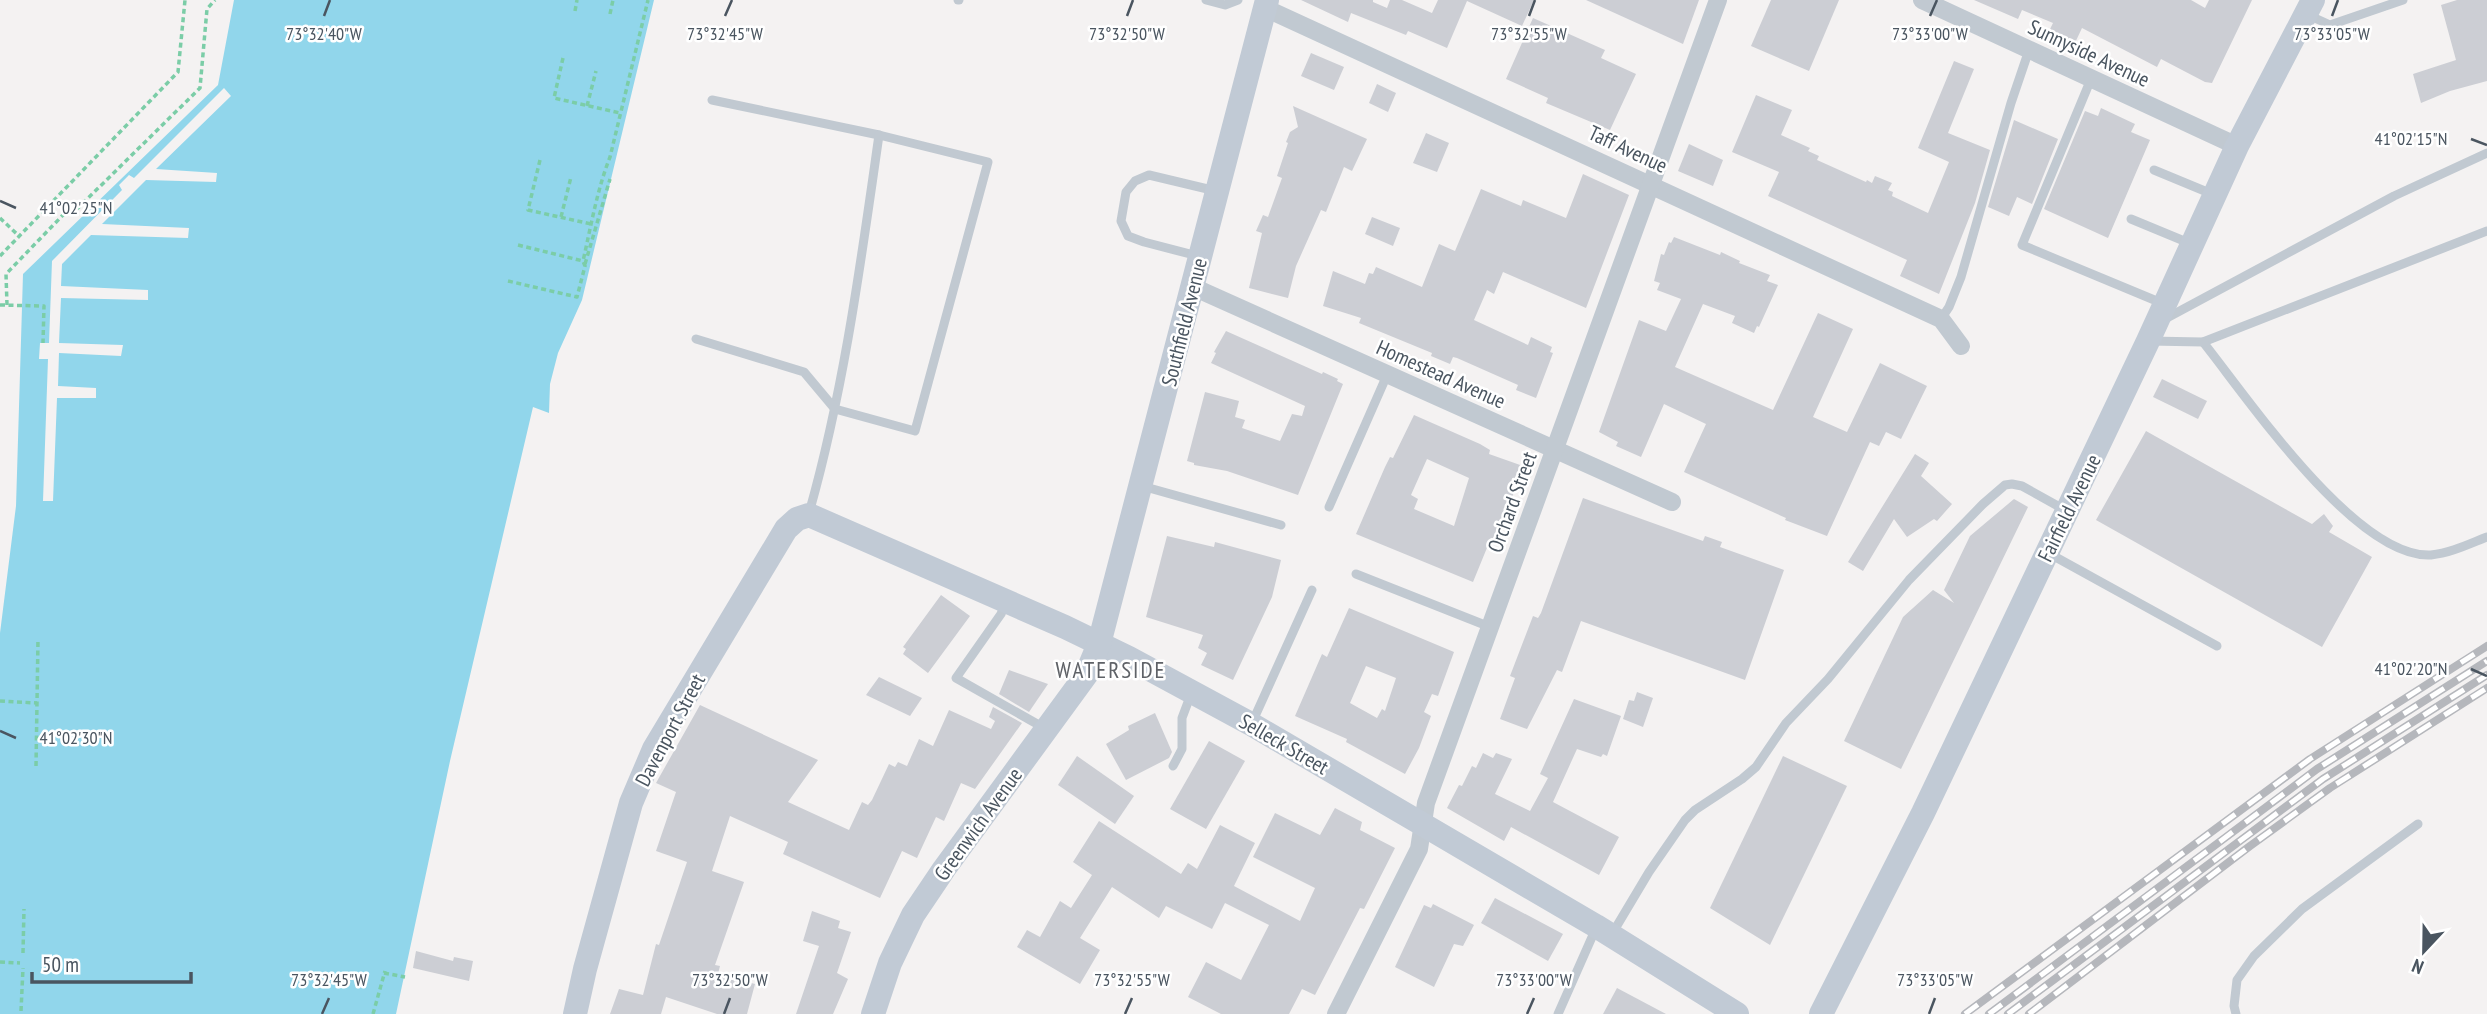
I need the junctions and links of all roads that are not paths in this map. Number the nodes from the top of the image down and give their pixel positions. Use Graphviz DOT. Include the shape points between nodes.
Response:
graph roads {
  1 [pos="1206,0"];
  2 [pos="1238,0"];
  3 [pos="1718,0"];
  4 [pos="1922,0"];
  5 [pos="2403,0"];
  6 [pos="1266,4"];
  7 [pos="2310,7"];
  8 [pos="2029,50"];
  9 [pos="2091,79"];
  10 [pos="712,100"];
  11 [pos="879,135"];
  12 [pos="2237,146"];
  13 [pos="2487,153"];
  14 [pos="2154,170"];
  15 [pos="1652,185"];
  16 [pos="1217,192"];
  17 [pos="2213,195"];
  18 [pos="2132,219"];
  19 [pos="2487,232"];
  20 [pos="2191,244"];
  21 [pos="1200,257"];
  22 [pos="1193,288"];
  23 [pos="1941,319"];
  24 [pos="2156,323"];
  25 [pos="696,338"];
  26 [pos="2203,342"];
  27 [pos="1961,346"];
  28 [pos="1387,375"];
  29 [pos="835,409"];
  30 [pos="1555,450"];
  31 [pos="1142,486"];
  32 [pos="1672,502"];
  33 [pos="1329,508"];
  34 [pos="2067,511"];
  35 [pos="809,515"];
  36 [pos="1281,525"];
  37 [pos="2487,537"];
  38 [pos="2047,553"];
  39 [pos="1356,574"];
  40 [pos="1312,590"];
  41 [pos="1006,602"];
  42 [pos="1490,627"];
  43 [pos="1099,644"];
  44 [pos="2217,646"];
  45 [pos="1192,692"];
  46 [pos="1251,724"];
  47 [pos="1047,729"];
  48 [pos="1172,766"];
  49 [pos="1422,824"];
  50 [pos="2418,824"];
  51 [pos="1604,931"];
  52 [pos="575,1014"];
  53 [pos="873,1014"];
  54 [pos="1336,1014"];
  55 [pos="1558,1014"];
  56 [pos="1737,1014"];
  57 [pos="1821,1014"];
  58 [pos="2236,1014"];
  1 -- 2 [label="lane" via="1225,5"];
  2 -- 6 [label="lane"];
  3 -- 15 [label="street, Orchard Street"];
  4 -- 8 [label="street, Sunnyside Avenue"];
  5 -- 7 [label="lane" via="2330,25"];
  6 -- 15 [label="street, Taff Avenue"];
  6 -- 16 [label="main road, Southfield Avenue"];
  7 -- 12 [label="main road, Fairfield Avenue"];
  8 -- 9 [label="street, Sunnyside Avenue"];
  8 -- 23 [label="lane" via="1961,276"];
  9 -- 12 [label="street, Sunnyside Avenue"];
  9 -- 24 [label="lane" via="2022,245"];
  10 -- 11 [label="lane"];
  11 -- 29 [label="lane"];
  11 -- 29 [label="lane" via="988,162 915,431"];
  12 -- 17 [label="main road, Fairfield Avenue"];
  13 -- 24 [label="lane" via="2393,196"];
  14 -- 17 [label="lane"];
  15 -- 23 [label="street, Taff Avenue"];
  15 -- 30 [label="street, Orchard Street"];
  16 -- 21 [label="main road, Southfield Avenue"];
  16 -- 21 [label="lane" via="1149,175 1126,192 1121,221 1128,236"];
  17 -- 20 [label="main road, Fairfield Avenue"];
  18 -- 20 [label="lane"];
  19 -- 26 [label="lane"];
  20 -- 24 [label="main road, Fairfield Avenue"];
  21 -- 22 [label="main road, Southfield Avenue"];
  22 -- 28 [label="street, Homestead Avenue"];
  22 -- 31 [label="main road, Southfield Avenue"];
  23 -- 27 [label="street, Taff Avenue"];
  24 -- 26 [label="lane"];
  24 -- 34 [label="main road, Fairfield Avenue"];
  25 -- 29 [label="lane" via="804,372"];
  26 -- 37 [label="lane" via="2299,463 2370,532 2392,545 2430,555"];
  28 -- 30 [label="street, Homestead Avenue"];
  28 -- 33 [label="lane"];
  29 -- 35 [label="lane"];
  30 -- 32 [label="street, Homestead Avenue"];
  30 -- 42 [label="street, Orchard Street"];
  31 -- 36 [label="lane"];
  31 -- 43 [label="main road, Southfield Avenue"];
  34 -- 38 [label="main road, Fairfield Avenue"];
  34 -- 51 [label="lane" via="2012,484 1983,504 1909,580 1786,723 1756,767 1685,820"];
  35 -- 41 [label="main road, Selleck Street"];
  35 -- 52 [label="main road, Davenport Street" via="786,529 654,749 631,803"];
  38 -- 44 [label="lane"];
  38 -- 57 [label="main road, Fairfield Avenue"];
  39 -- 42 [label="lane"];
  40 -- 46 [label="lane"];
  41 -- 43 [label="main road, Selleck Street"];
  41 -- 47 [label="lane" via="956,678"];
  42 -- 49 [label="street, Orchard Street"];
  43 -- 45 [label="main road, Selleck Street"];
  43 -- 47 [label="main road, Greenwich Avenue" via="1086,675"];
  45 -- 46 [label="main road, Selleck Street"];
  45 -- 48 [label="lane" via="1182,718 1182,749"];
  46 -- 49 [label="main road, Selleck Street"];
  47 -- 53 [label="main road, Greenwich Avenue" via="913,915"];
  49 -- 51 [label="main road, Selleck Street"];
  49 -- 54 [label="street, Orchard Street" via="1419,849"];
  50 -- 58 [label="lane" via="2302,909 2254,956 2237,980"];
  51 -- 55 [label="lane"];
  51 -- 56 [label="main road, Selleck Street"];
}
